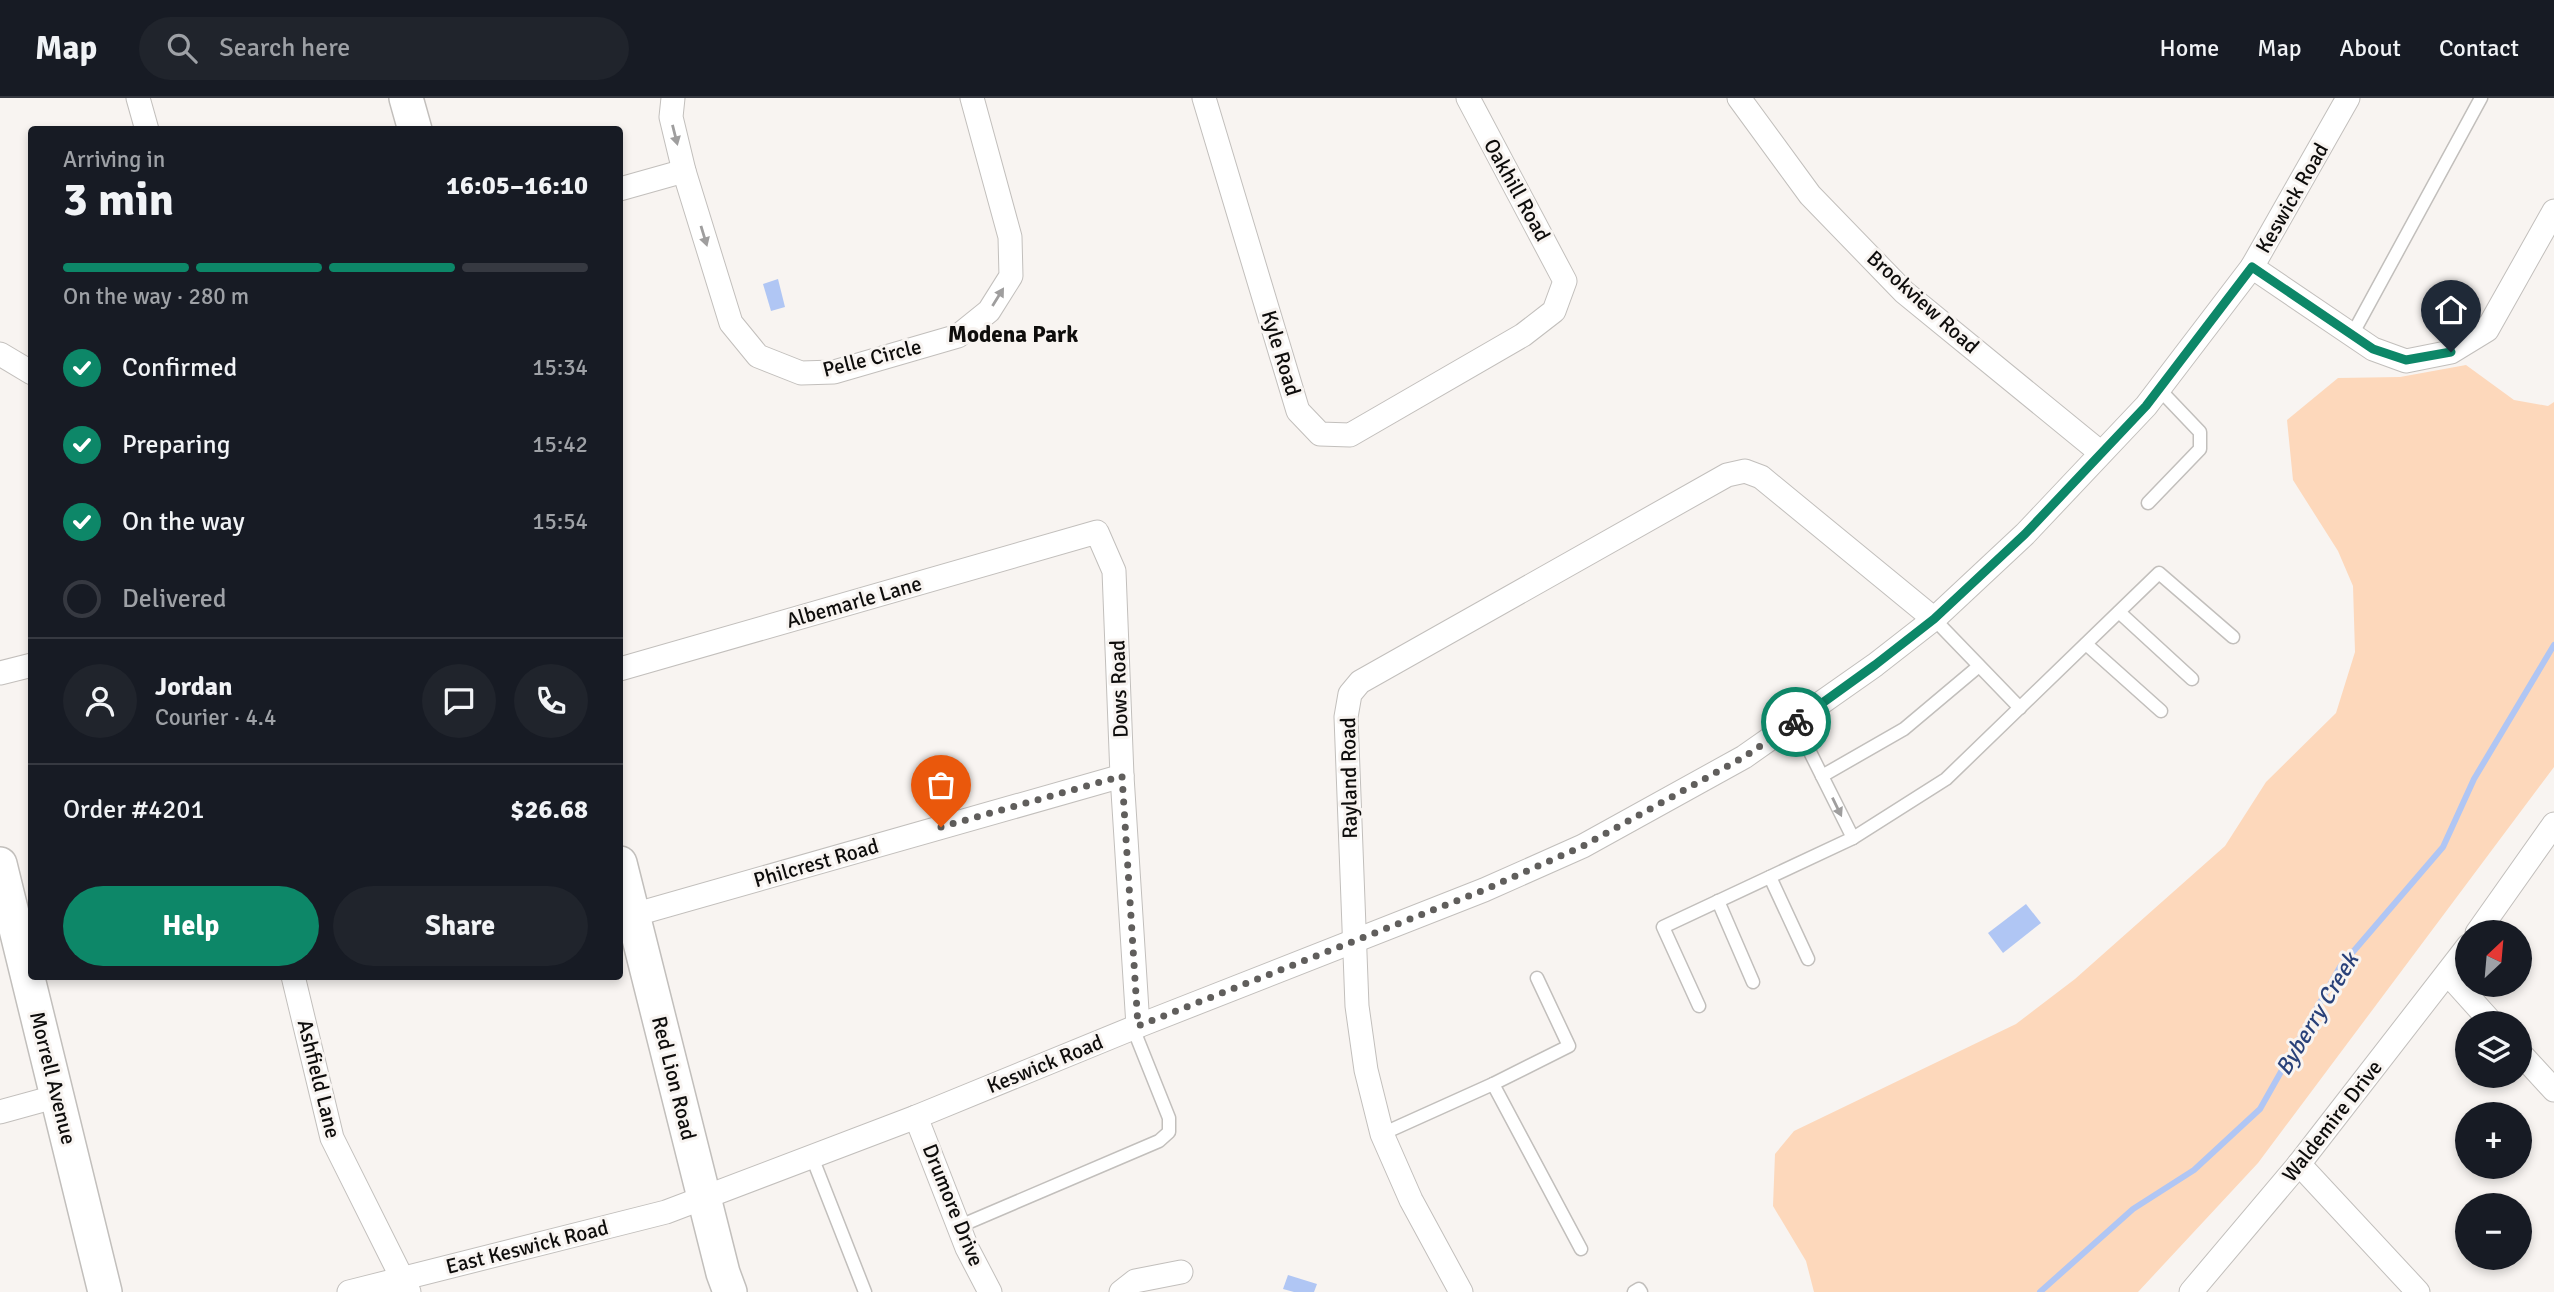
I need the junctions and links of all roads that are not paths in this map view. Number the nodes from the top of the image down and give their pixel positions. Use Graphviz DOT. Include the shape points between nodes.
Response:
graph roads {
  1 [pos="138,98"];
  2 [pos="406,98"];
  3 [pos="673,98"];
  4 [pos="972,98"];
  5 [pos="1204,98"];
  6 [pos="1468,98"];
  7 [pos="1739,98"];
  8 [pos="2348,98"];
  9 [pos="2481,98"];
  10 [pos="146,126"];
  11 [pos="414,126"];
  12 [pos="684,170"];
  13 [pos="623,188"];
  14 [pos="2554,211"];
  15 [pos="2252,267"];
  16 [pos="1565,281"];
  17 [pos="2352,335"];
  18 [pos="0,354"];
  19 [pos="28,371"];
  20 [pos="2159,389"];
  21 [pos="2101,453"];
  22 [pos="2148,503"];
  23 [pos="1088,535"];
  24 [pos="2119,612"];
  25 [pos="1934,619"];
  26 [pos="2233,637"];
  27 [pos="2086,644"];
  28 [pos="28,666"];
  29 [pos="1979,666"];
  30 [pos="623,668"];
  31 [pos="0,673"];
  32 [pos="2192,679"];
  33 [pos="2020,708"];
  34 [pos="2161,711"];
  35 [pos="1795,722"];
  36 [pos="1122,776"];
  37 [pos="1822,776"];
  38 [pos="2554,824"];
  39 [pos="1853,838"];
  40 [pos="0,864"];
  41 [pos="623,876"];
  42 [pos="1770,877"];
  43 [pos="1718,901"];
  44 [pos="632,915"];
  45 [pos="2486,920"];
  46 [pos="1354,940"];
  47 [pos="1808,959"];
  48 [pos="2455,964"];
  49 [pos="2448,974"];
  50 [pos="28,976"];
  51 [pos="1537,978"];
  52 [pos="29,980"];
  53 [pos="294,980"];
  54 [pos="1753,982"];
  55 [pos="1699,1006"];
  56 [pos="2481,1011"];
  57 [pos="1136,1027"];
  58 [pos="2532,1066"];
  59 [pos="1493,1084"];
  60 [pos="2554,1090"];
  61 [pos="58,1096"];
  62 [pos="0,1112"];
  63 [pos="916,1117"];
  64 [pos="1382,1134"];
  65 [pos="812,1157"];
  66 [pos="2299,1164"];
  67 [pos="704,1198"];
  68 [pos="960,1226"];
  69 [pos="1581,1249"];
  70 [pos="1181,1272"];
  71 [pos="406,1285"];
  72 [pos="105,1292"];
  73 [pos="349,1292"];
  74 [pos="730,1292"];
  75 [pos="865,1292"];
  76 [pos="990,1292"];
  77 [pos="1121,1292"];
  78 [pos="1461,1292"];
  79 [pos="1634,1292"];
  80 [pos="1641,1292"];
  81 [pos="2191,1292"];
  82 [pos="2418,1292"];
  1 -- 10 [label="street"];
  2 -- 11 [label="street"];
  3 -- 12 [label="street, Pelle Circle, one-way" via="671,117"];
  12 -- 4 [label="street, Pelle Circle, one-way" via="731,323 758,356 801,373 834,372 958,336 989,311 1011,276 1010,237"];
  5 -- 16 [label="street, Kyle Road" via="1298,411 1320,434 1350,435 1523,335 1554,311"];
  6 -- 16 [label="street, Oakhill Road"];
  7 -- 21 [label="street, Brookview Road" via="1811,195 1904,292"];
  8 -- 15 [label="street, Keswick Road"];
  9 -- 17 [label="lane"];
  12 -- 13 [label="street"];
  14 -- 17 [label="street" via="2487,330 2451,352 2406,360 2373,349"];
  15 -- 17 [label="street"];
  15 -- 20 [label="street, Keswick Road"];
  18 -- 19 [label="street"];
  20 -- 21 [label="street, Keswick Road"];
  20 -- 22 [label="lane" via="2200,432 2200,449"];
  21 -- 25 [label="street, Keswick Road" via="2025,534"];
  23 -- 30 [label="street, Albemarle Lane"];
  23 -- 36 [label="street, Dows Road" via="1097,533 1114,571"];
  24 -- 26 [label="lane" via="2159,573"];
  24 -- 27 [label="lane"];
  24 -- 32 [label="lane"];
  25 -- 29 [label="lane"];
  25 -- 35 [label="street, Keswick Road"];
  25 -- 46 [label="street, Rayland Road" via="1761,477 1745,471 1727,475 1360,682 1350,694 1346,717"];
  27 -- 33 [label="lane"];
  27 -- 34 [label="lane"];
  28 -- 31 [label="street"];
  29 -- 33 [label="lane"];
  29 -- 37 [label="lane" via="1904,729"];
  33 -- 39 [label="lane" via="1946,779"];
  35 -- 37 [label="lane"];
  35 -- 46 [label="street, Keswick Road" via="1744,757 1583,846"];
  36 -- 44 [label="street, Philcrest Road"];
  36 -- 57 [label="street, Dows Road"];
  37 -- 39 [label="lane, one-way"];
  38 -- 45 [label="street"];
  39 -- 42 [label="lane"];
  40 -- 50 [label="street, Morrell Avenue"];
  41 -- 44 [label="street, Red Lion Road"];
  42 -- 43 [label="lane"];
  42 -- 47 [label="lane"];
  43 -- 54 [label="lane"];
  43 -- 55 [label="lane" via="1664,927"];
  44 -- 67 [label="street, Red Lion Road"];
  46 -- 57 [label="street, Keswick Road"];
  46 -- 64 [label="street, Rayland Road" via="1366,1070"];
  48 -- 49 [label="street, Waldemire Drive"];
  49 -- 56 [label="street"];
  49 -- 66 [label="street, Waldemire Drive"];
  51 -- 59 [label="lane" via="1569,1046"];
  52 -- 61 [label="street, Morrell Avenue"];
  53 -- 71 [label="street, Ashfield Lane" via="332,1138"];
  57 -- 63 [label="street, Keswick Road"];
  57 -- 68 [label="lane" via="1169,1118 1169,1132 1159,1141"];
  58 -- 60 [label="street"];
  59 -- 64 [label="lane"];
  59 -- 69 [label="lane"];
  61 -- 62 [label="street"];
  61 -- 72 [label="street, Morrell Avenue"];
  63 -- 65 [label="street, Keswick Road"];
  63 -- 68 [label="street, Drumore Drive"];
  64 -- 78 [label="street, Rayland Road" via="1411,1200"];
  65 -- 67 [label="street, Keswick Road"];
  65 -- 75 [label="lane"];
  66 -- 81 [label="street, Waldemire Drive"];
  66 -- 82 [label="street"];
  67 -- 71 [label="street, East Keswick Road"];
  67 -- 74 [label="street, Red Lion Road"];
  68 -- 76 [label="street, Drumore Drive"];
  70 -- 77 [label="street" via="1135,1282"];
  71 -- 73 [label="street, East Keswick Road"];
  79 -- 80 [label="lane"];
}
